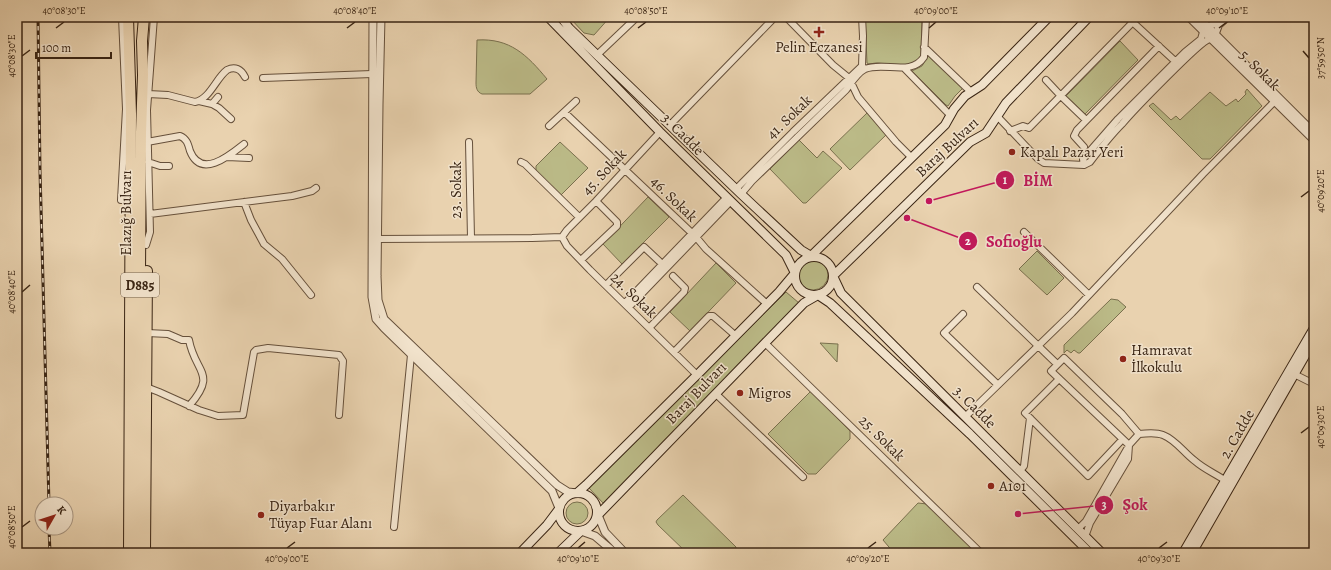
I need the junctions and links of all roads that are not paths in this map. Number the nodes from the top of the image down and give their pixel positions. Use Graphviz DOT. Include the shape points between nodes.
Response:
graph roads {
  1 [pos="122,17"];
  2 [pos="128,17"];
  3 [pos="144,17"];
  4 [pos="154,17"];
  5 [pos="372,17"];
  6 [pos="381,17"];
  7 [pos="548,17"];
  8 [pos="561,17"];
  9 [pos="638,17"];
  10 [pos="775,17"];
  11 [pos="786,17"];
  12 [pos="856,17"];
  13 [pos="926,17"];
  14 [pos="1049,17"];
  15 [pos="1089,17"];
  16 [pos="1127,17"];
  17 [pos="1189,17"];
  18 [pos="1198,17"];
  19 [pos="1222,17"];
  20 [pos="1228,17"];
  21 [pos="862,20"];
  22 [pos="1133,22"];
  23 [pos="1205,29"];
  24 [pos="1216,33"];
  25 [pos="1210,39"];
  26 [pos="1159,46"];
  27 [pos="924,47"];
  28 [pos="597,55"];
  29 [pos="1176,62"];
  30 [pos="863,68"];
  31 [pos="904,68"];
  32 [pos="372,74"];
  33 [pos="245,77"];
  34 [pos="263,78"];
  35 [pos="1046,80"];
  36 [pos="850,81"];
  37 [pos="971,92"];
  38 [pos="148,94"];
  39 [pos="1060,96"];
  40 [pos="218,97"];
  41 [pos="576,101"];
  42 [pos="199,102"];
  43 [pos="1274,102"];
  44 [pos="212,104"];
  45 [pos="564,112"];
  46 [pos="950,115"];
  47 [pos="997,116"];
  48 [pos="231,119"];
  49 [pos="1086,120"];
  50 [pos="670,125"];
  51 [pos="549,126"];
  52 [pos="1010,131"];
  53 [pos="660,132"];
  54 [pos="1314,133"];
  55 [pos="1314,140"];
  56 [pos="147,142"];
  57 [pos="469,142"];
  58 [pos="244,144"];
  59 [pos="1084,147"];
  60 [pos="227,157"];
  61 [pos="249,158"];
  62 [pos="912,158"];
  63 [pos="148,162"];
  64 [pos="521,162"];
  65 [pos="1084,165"];
  66 [pos="169,166"];
  67 [pos="625,169"];
  68 [pos="316,188"];
  69 [pos="738,192"];
  70 [pos="141,195"];
  71 [pos="729,199"];
  72 [pos="121,200"];
  73 [pos="596,201"];
  74 [pos="244,202"];
  75 [pos="150,214"];
  76 [pos="579,217"];
  77 [pos="1024,232"];
  78 [pos="694,236"];
  79 [pos="562,237"];
  80 [pos="471,238"];
  81 [pos="377,239"];
  82 [pos="146,245"];
  83 [pos="130,246"];
  84 [pos="811,256"];
  85 [pos="581,260"];
  86 [pos="659,261"];
  87 [pos="794,273"];
  88 [pos="673,276"];
  89 [pos="833,276"];
  90 [pos="606,285"];
  91 [pos="977,287"];
  92 [pos="311,295"];
  93 [pos="818,295"];
  94 [pos="1089,295"];
  95 [pos="767,304"];
  96 [pos="627,305"];
  97 [pos="963,314"];
  98 [pos="649,328"];
  99 [pos="1314,328"];
  100 [pos="147,334"];
  101 [pos="736,336"];
  102 [pos="1314,340"];
  103 [pos="765,343"];
  104 [pos="1038,345"];
  105 [pos="674,352"];
  106 [pos="411,354"];
  107 [pos="1057,364"];
  108 [pos="1294,374"];
  109 [pos="697,375"];
  110 [pos="1059,379"];
  111 [pos="998,384"];
  112 [pos="1314,384"];
  113 [pos="146,387"];
  114 [pos="716,394"];
  115 [pos="189,406"];
  116 [pos="339,415"];
  117 [pos="965,417"];
  118 [pos="1030,418"];
  119 [pos="1139,434"];
  120 [pos="1120,442"];
  121 [pos="1129,445"];
  122 [pos="1020,471"];
  123 [pos="802,477"];
  124 [pos="1226,481"];
  125 [pos="577,492"];
  126 [pos="559,508"];
  127 [pos="598,515"];
  128 [pos="394,527"];
  129 [pos="1078,529"];
  130 [pos="581,531"];
  131 [pos="1085,536"];
  132 [pos="122,553"];
  133 [pos="129,553"];
  134 [pos="138,553"];
  135 [pos="145,553"];
  136 [pos="520,553"];
  137 [pos="558,553"];
  138 [pos="615,553"];
  139 [pos="626,553"];
  140 [pos="981,553"];
  141 [pos="1090,553"];
  142 [pos="1102,553"];
  143 [pos="1184,553"];
  144 [pos="1192,553"];
  1 -- 72 [label="street" via="126,109"];
  2 -- 83 [label="highway, Elazığ Bulvarı / D885" via="131,114"];
  3 -- 70 [label="highway, Elazığ Bulvarı / D885"];
  4 -- 38 [label="street"];
  5 -- 32 [label="street"];
  6 -- 81 [label="street"];
  7 -- 53 [label="main road, 3. Cadde"];
  8 -- 28 [label="main road, 3. Cadde"];
  9 -- 28 [label="street"];
  10 -- 50 [label="street"];
  11 -- 36 [label="street"];
  12 -- 21 [label="street"];
  13 -- 27 [label="street"];
  14 -- 37 [label="main road, Baraj Bulvarı" via="982,85"];
  15 -- 47 [label="main road, Baraj Bulvarı" via="1006,103"];
  16 -- 22 [label="street"];
  17 -- 23 [label="street, 5. Sokak"];
  18 -- 23 [label="street, 5. Sokak"];
  19 -- 23 [label="street"];
  20 -- 24 [label="street" via="1219,25"];
  21 -- 30 [label="street"];
  22 -- 26 [label="street"];
  22 -- 39 [label="street"];
  23 -- 24 [label="street, 5. Sokak"];
  23 -- 25 [label="street, 5. Sokak"];
  23 -- 29 [label="street" via="1201,39"];
  24 -- 54 [label="street, 5. Sokak"];
  25 -- 43 [label="street, 5. Sokak"];
  25 -- 65 [label="street" via="1204,41 1179,65 1121,124 1090,162"];
  26 -- 29 [label="street"];
  26 -- 49 [label="street"];
  27 -- 31 [label="street" via="924,57 920,62 916,66"];
  27 -- 37 [label="street"];
  28 -- 50 [label="main road, 3. Cadde"];
  29 -- 65 [label="street" via="1118,119 1083,159"];
  30 -- 31 [label="street"];
  30 -- 36 [label="street, 41. Sokak"];
  31 -- 46 [label="street"];
  32 -- 34 [label="street"];
  32 -- 106 [label="street" via="372,303 376,318"];
  33 -- 42 [label="street" via="237,69 227,70"];
  35 -- 39 [label="street"];
  36 -- 62 [label="street" via="858,97"];
  36 -- 69 [label="street, 41. Sokak" via="752,181"];
  37 -- 46 [label="main road, Baraj Bulvarı"];
  38 -- 42 [label="street"];
  38 -- 56 [label="street"];
  39 -- 49 [label="street"];
  39 -- 52 [label="street" via="1029,128 1023,126"];
  40 -- 44 [label="street"];
  41 -- 45 [label="street"];
  42 -- 44 [label="street"];
  43 -- 55 [label="street, 5. Sokak"];
  43 -- 94 [label="street"];
  44 -- 48 [label="street"];
  45 -- 51 [label="street"];
  45 -- 67 [label="street, 46. Sokak"];
  46 -- 62 [label="main road, Baraj Bulvarı" via="945,125"];
  47 -- 52 [label="street"];
  47 -- 89 [label="main road, Baraj Bulvarı" via="986,133 970,142"];
  49 -- 59 [label="street" via="1074,136"];
  50 -- 69 [label="main road, 3. Cadde"];
  52 -- 65 [label="street" via="1044,163"];
  53 -- 67 [label="street, 45. Sokak"];
  53 -- 71 [label="main road, 3. Cadde"];
  56 -- 60 [label="street" via="180,136 184,138 196,161 201,164 206,165"];
  56 -- 63 [label="street"];
  57 -- 80 [label="street, 23. Sokak"];
  58 -- 60 [label="street"];
  60 -- 61 [label="street"];
  62 -- 84 [label="main road, Baraj Bulvarı"];
  63 -- 66 [label="street"];
  63 -- 75 [label="street"];
  64 -- 76 [label="street"];
  67 -- 73 [label="street, 45. Sokak"];
  67 -- 78 [label="street, 46. Sokak"];
  68 -- 74 [label="street" via="292,196"];
  69 -- 84 [label="main road, 3. Cadde"];
  70 -- 82 [label="highway"];
  70 -- 134 [label="highway, Elazığ Bulvarı / D885"];
  71 -- 78 [label="street"];
  71 -- 87 [label="main road, 3. Cadde" via="786,255"];
  73 -- 76 [label="street, 45. Sokak"];
  73 -- 85 [label="street" via="617,222 617,226"];
  74 -- 75 [label="street"];
  74 -- 92 [label="street" via="264,244 282,259"];
  75 -- 82 [label="street" via="150,232"];
  76 -- 79 [label="street, 45. Sokak"];
  77 -- 94 [label="street"];
  78 -- 95 [label="street, 46. Sokak"];
  78 -- 96 [label="street"];
  79 -- 80 [label="street"];
  79 -- 85 [label="street, 24. Sokak"];
  80 -- 81 [label="street"];
  81 -- 125 [label="street" via="378,300 384,319 557,485 568,492"];
  82 -- 100 [label="highway"];
  83 -- 132 [label="highway" via="125,285"];
  83 -- 133 [label="highway, Elazığ Bulvarı / D885"];
  84 -- 87 [label="main road" via="800,262"];
  84 -- 89 [label="main road" via="818,256 829,263"];
  85 -- 90 [label="street, 24. Sokak"];
  86 -- 90 [label="street" via="644,247"];
  87 -- 93 [label="main road" via="801,290"];
  87 -- 95 [label="main road, Baraj Bulvarı"];
  88 -- 98 [label="street" via="685,288 684,292"];
  89 -- 93 [label="main road" via="829,288"];
  89 -- 117 [label="main road, 3. Cadde" via="841,293"];
  90 -- 96 [label="street, 24. Sokak"];
  91 -- 104 [label="street"];
  93 -- 103 [label="main road, Baraj Bulvarı" via="804,304"];
  93 -- 141 [label="main road, 3. Cadde" via="830,303 970,434"];
  94 -- 104 [label="street"];
  95 -- 101 [label="main road, Baraj Bulvarı"];
  96 -- 98 [label="street, 24. Sokak"];
  97 -- 111 [label="street" via="944,333"];
  98 -- 105 [label="street, 24. Sokak"];
  99 -- 124 [label="main road, 2. Cadde"];
  100 -- 113 [label="highway"];
  100 -- 115 [label="street" via="168,334 189,340 191,352 204,383"];
  101 -- 105 [label="street" via="713,316 709,316"];
  101 -- 109 [label="main road, Baraj Bulvarı"];
  102 -- 108 [label="main road, 2. Cadde"];
  103 -- 114 [label="main road, Baraj Bulvarı"];
  103 -- 140 [label="street, 25. Sokak"];
  104 -- 107 [label="street"];
  104 -- 111 [label="street"];
  105 -- 109 [label="street, 24. Sokak"];
  106 -- 126 [label="street" via="552,491"];
  106 -- 128 [label="street"];
  107 -- 110 [label="street" via="1051,371"];
  107 -- 119 [label="street" via="1064,358"];
  108 -- 112 [label="street"];
  108 -- 144 [label="main road, 2. Cadde"];
  109 -- 125 [label="main road, Baraj Bulvarı"];
  110 -- 118 [label="street" via="1025,413"];
  110 -- 121 [label="street"];
  111 -- 117 [label="street"];
  113 -- 115 [label="street"];
  113 -- 135 [label="highway"];
  114 -- 123 [label="street"];
  114 -- 127 [label="main road, Baraj Bulvarı"];
  115 -- 116 [label="street" via="218,416 243,415 254,352 259,348 268,348 339,355 343,361"];
  117 -- 122 [label="main road, 3. Cadde"];
  118 -- 120 [label="street" via="1088,476"];
  118 -- 122 [label="street" via="1024,466"];
  119 -- 121 [label="street"];
  119 -- 124 [label="street" via="1155,433 1168,437 1185,453"];
  121 -- 129 [label="street" via="1086,521"];
  121 -- 131 [label="street" via="1128,459"];
  122 -- 129 [label="main road, 3. Cadde"];
  124 -- 143 [label="main road, 2. Cadde"];
  125 -- 126 [label="main road" via="566,497"];
  125 -- 127 [label="main road" via="593,499"];
  126 -- 130 [label="main road" via="564,525 569,529"];
  126 -- 136 [label="main road" via="547,525"];
  127 -- 130 [label="main road" via="592,526"];
  127 -- 139 [label="street" via="605,532"];
  129 -- 131 [label="main road, 3. Cadde"];
  130 -- 137 [label="main road"];
  130 -- 138 [label="street" via="596,536"];
  131 -- 142 [label="main road, 3. Cadde"];
}
